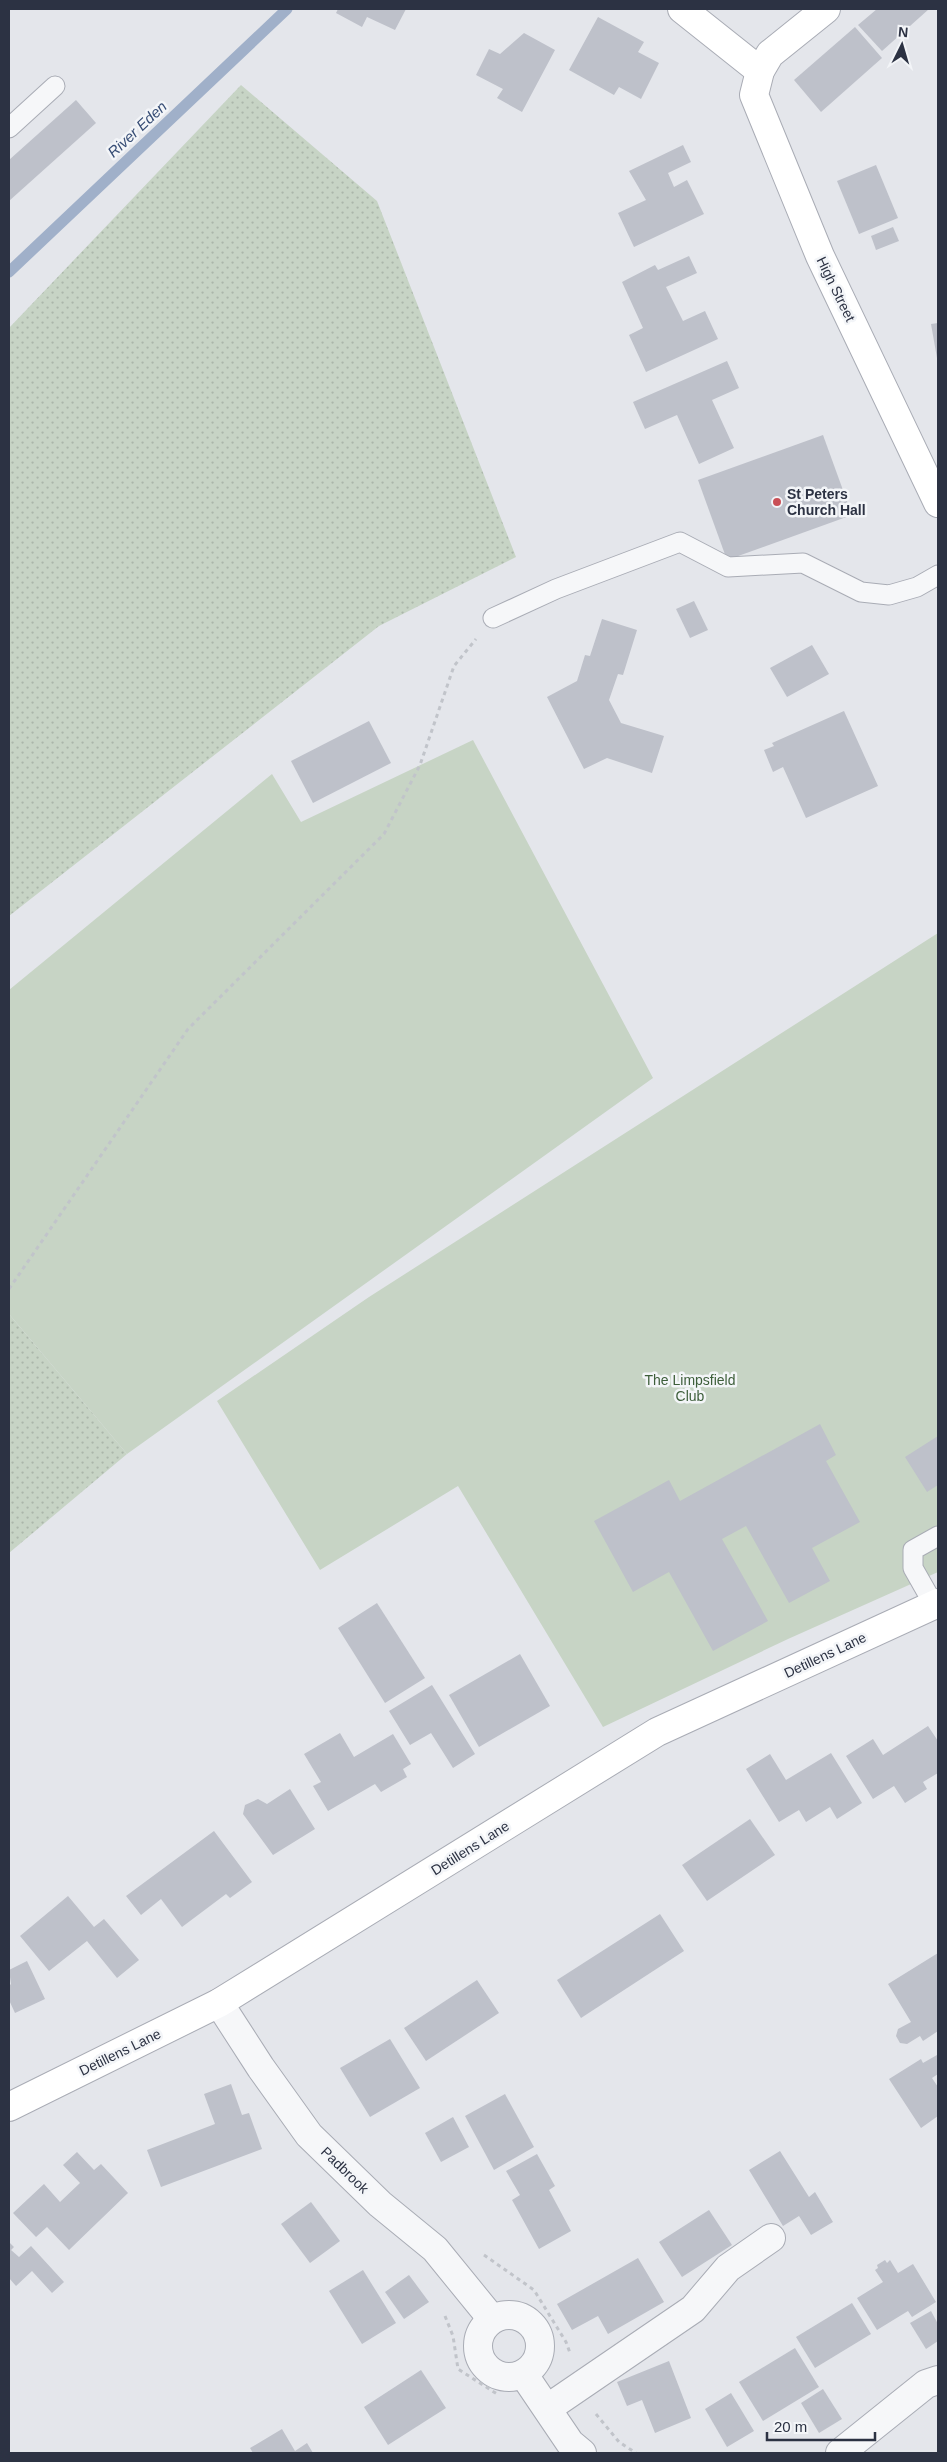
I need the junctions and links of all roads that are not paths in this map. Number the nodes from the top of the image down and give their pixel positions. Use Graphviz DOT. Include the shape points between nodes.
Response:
graph roads {
  1 [pos="682,9"];
  2 [pos="826,9"];
  3 [pos="760,71"];
  4 [pos="55,86"];
  5 [pos="9,128"];
  6 [pos="938,503"];
  7 [pos="938,575"];
  8 [pos="493,618"];
  9 [pos="938,1536"];
  10 [pos="936,1604"];
  11 [pos="219,2003"];
  12 [pos="9,2106"];
  13 [pos="771,2238"];
  14 [pos="492,2319"];
  15 [pos="524,2375"];
  16 [pos="938,2380"];
  17 [pos="548,2408"];
  18 [pos="582,2453"];
  19 [pos="840,2453"];
  1 -- 3 [label="main road"];
  2 -- 3 [label="main road" via="770,54"];
  3 -- 6 [label="main road, High Street" via="754,95 820,256"];
  4 -- 5 [label="lane"];
  7 -- 8 [label="lane" via="916,587 889,595 861,592 803,563 728,567 680,542 556,588"];
  9 -- 10 [label="lane" via="913,1550 913,1568"];
  10 -- 11 [label="main road, Detillens Lane" via="657,1732"];
  11 -- 12 [label="main road, Detillens Lane"];
  11 -- 14 [label="street, Padbrook" via="309,2135 380,2204 435,2249"];
  13 -- 17 [label="street" via="728,2268 693,2308"];
  14 -- 15 [label="street" via="480,2331 476,2349 483,2365 500,2378"];
  14 -- 15 [label="street" via="512,2314 535,2327 541,2348 537,2362"];
  15 -- 17 [label="street"];
  16 -- 19 [label="street" via="926,2384"];
  17 -- 18 [label="street" via="570,2443"];
}
